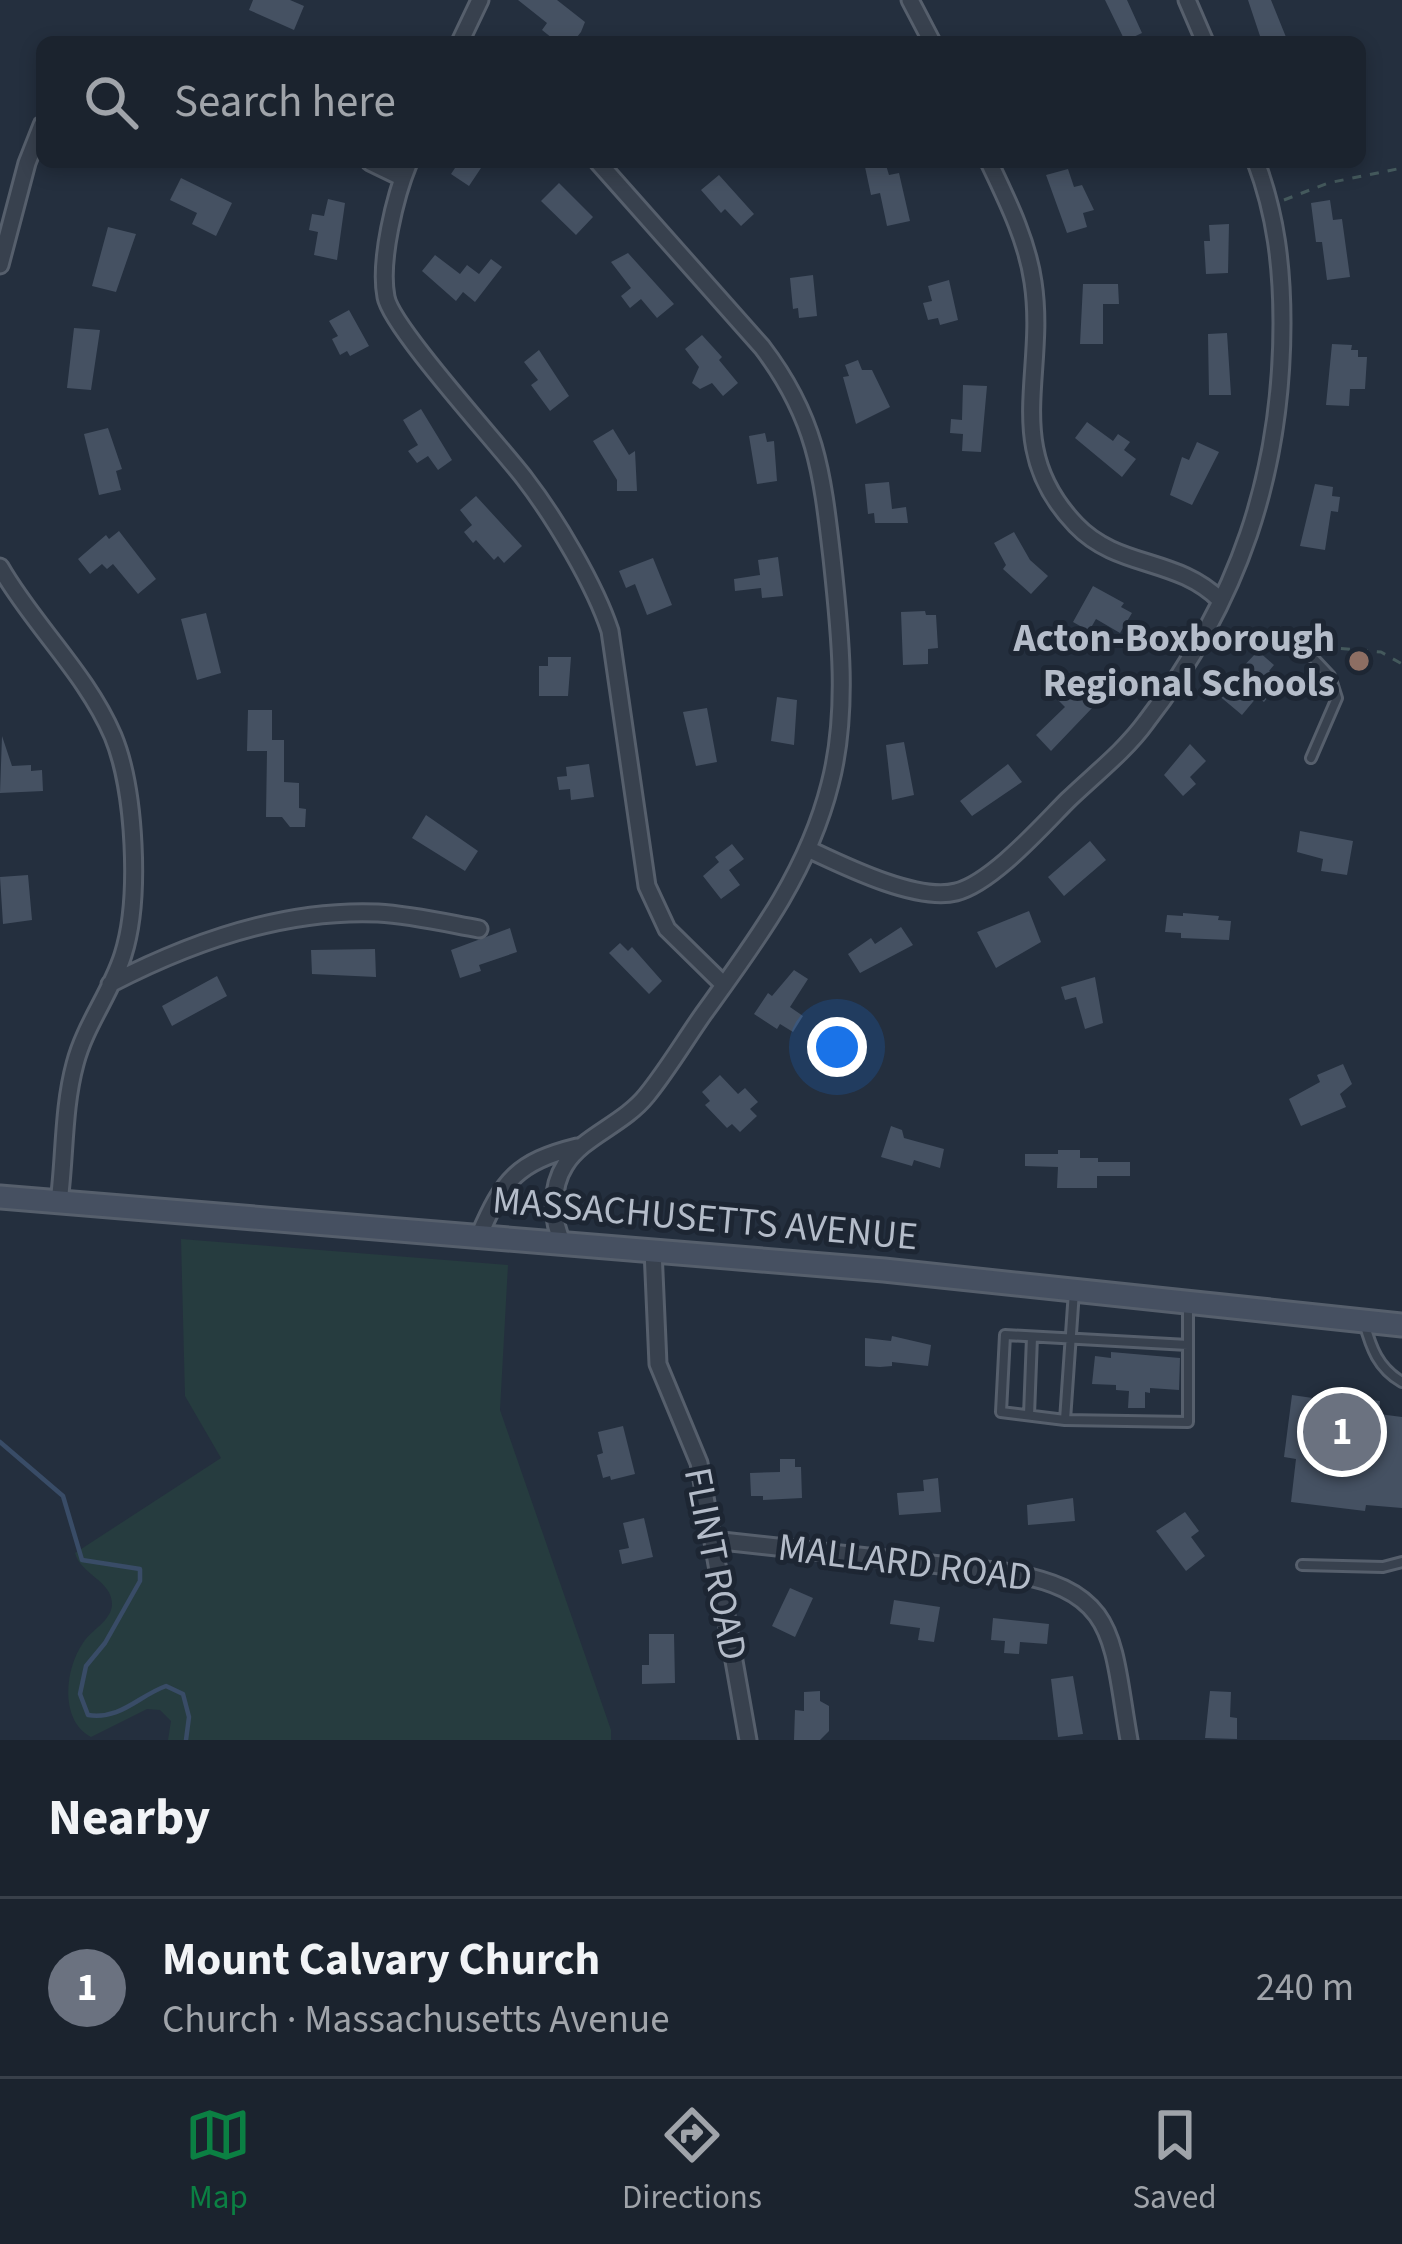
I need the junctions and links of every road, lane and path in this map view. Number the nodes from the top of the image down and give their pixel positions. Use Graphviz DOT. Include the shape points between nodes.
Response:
graph roads {
  1 [pos="480,0"];
  2 [pos="910,0"];
  3 [pos="1187,0"];
  4 [pos="463,36"];
  5 [pos="929,36"];
  6 [pos="1202,36"];
  7 [pos="36,140"];
  8 [pos="603,168"];
  9 [pos="992,168"];
  10 [pos="1258,168"];
  11 [pos="1402,168"];
  12 [pos="406,170"];
  13 [pos="1271,205"];
  14 [pos="0,265"];
  15 [pos="0,567"];
  16 [pos="1220,600"];
  17 [pos="1300,645"];
  18 [pos="1402,664"];
  19 [pos="1311,758"];
  20 [pos="808,849"];
  21 [pos="479,929"];
  22 [pos="110,985"];
  23 [pos="724,985"];
  24 [pos="578,1147"];
  25 [pos="0,1197"];
  26 [pos="59,1202"];
  27 [pos="479,1236"];
  28 [pos="563,1243"];
  29 [pos="653,1250"];
  30 [pos="1074,1289"];
  31 [pos="1188,1301"];
  32 [pos="1364,1321"];
  33 [pos="1402,1325"];
  34 [pos="1032,1336"];
  35 [pos="1071,1339"];
  36 [pos="1188,1345"];
  37 [pos="1402,1382"];
  38 [pos="1029,1415"];
  39 [pos="1066,1420"];
  40 [pos="713,1540"];
  41 [pos="1402,1562"];
  42 [pos="1301,1564"];
  43 [pos="748,1740"];
  44 [pos="1129,1740"];
  1 -- 4 [label="street"];
  2 -- 5 [label="street"];
  3 -- 6 [label="street"];
  7 -- 14 [label="street"];
  8 -- 20 [label="street" via="762,347 808,421 827,518 840,667 832,780"];
  9 -- 16 [label="street" via="1034,286 1029,415 1046,482 1095,541 1184,573"];
  10 -- 13 [label="street"];
  11 -- 13 [label="path"];
  12 -- 23 [label="street" via="393,215 386,302 529,484 598,596 610,631 647,886 667,928"];
  13 -- 16 [label="street" via="1282,302 1277,428 1252,529"];
  15 -- 22 [label="street" via="115,740 132,883 124,953"];
  16 -- 20 [label="street" via="1144,726 1003,862 958,892 896,885"];
  17 -- 18 [label="path" via="1382,652"];
  17 -- 19 [label="lane" via="1330,676 1337,698"];
  20 -- 23 [label="street"];
  21 -- 22 [label="street" via="381,913 290,917"];
  22 -- 26 [label="street" via="73,1069"];
  23 -- 24 [label="street" via="647,1095"];
  24 -- 27 [label="street" via="509,1178"];
  24 -- 28 [label="street" via="561,1169 554,1209"];
  25 -- 26 [label="main road, MASSACHUSETTS AVENUE"];
  26 -- 27 [label="main road, MASSACHUSETTS AVENUE"];
  27 -- 28 [label="main road, MASSACHUSETTS AVENUE"];
  28 -- 29 [label="main road, MASSACHUSETTS AVENUE"];
  29 -- 30 [label="main road, MASSACHUSETTS AVENUE"];
  29 -- 40 [label="street, FLINT ROAD" via="658,1364 699,1463"];
  30 -- 31 [label="main road, MASSACHUSETTS AVENUE"];
  30 -- 35 [label="lane"];
  31 -- 32 [label="main road, MASSACHUSETTS AVENUE"];
  31 -- 36 [label="lane"];
  32 -- 33 [label="main road, MASSACHUSETTS AVENUE"];
  32 -- 37 [label="lane" via="1376,1358"];
  34 -- 35 [label="lane"];
  34 -- 38 [label="lane"];
  34 -- 38 [label="lane" via="1005,1335 1001,1412"];
  35 -- 36 [label="lane"];
  35 -- 39 [label="lane"];
  36 -- 39 [label="lane" via="1188,1422"];
  38 -- 39 [label="lane"];
  40 -- 43 [label="street, FLINT ROAD"];
  40 -- 44 [label="street, MALLARD ROAD" via="1004,1572 1068,1588 1103,1623"];
  41 -- 42 [label="lane"];
}
